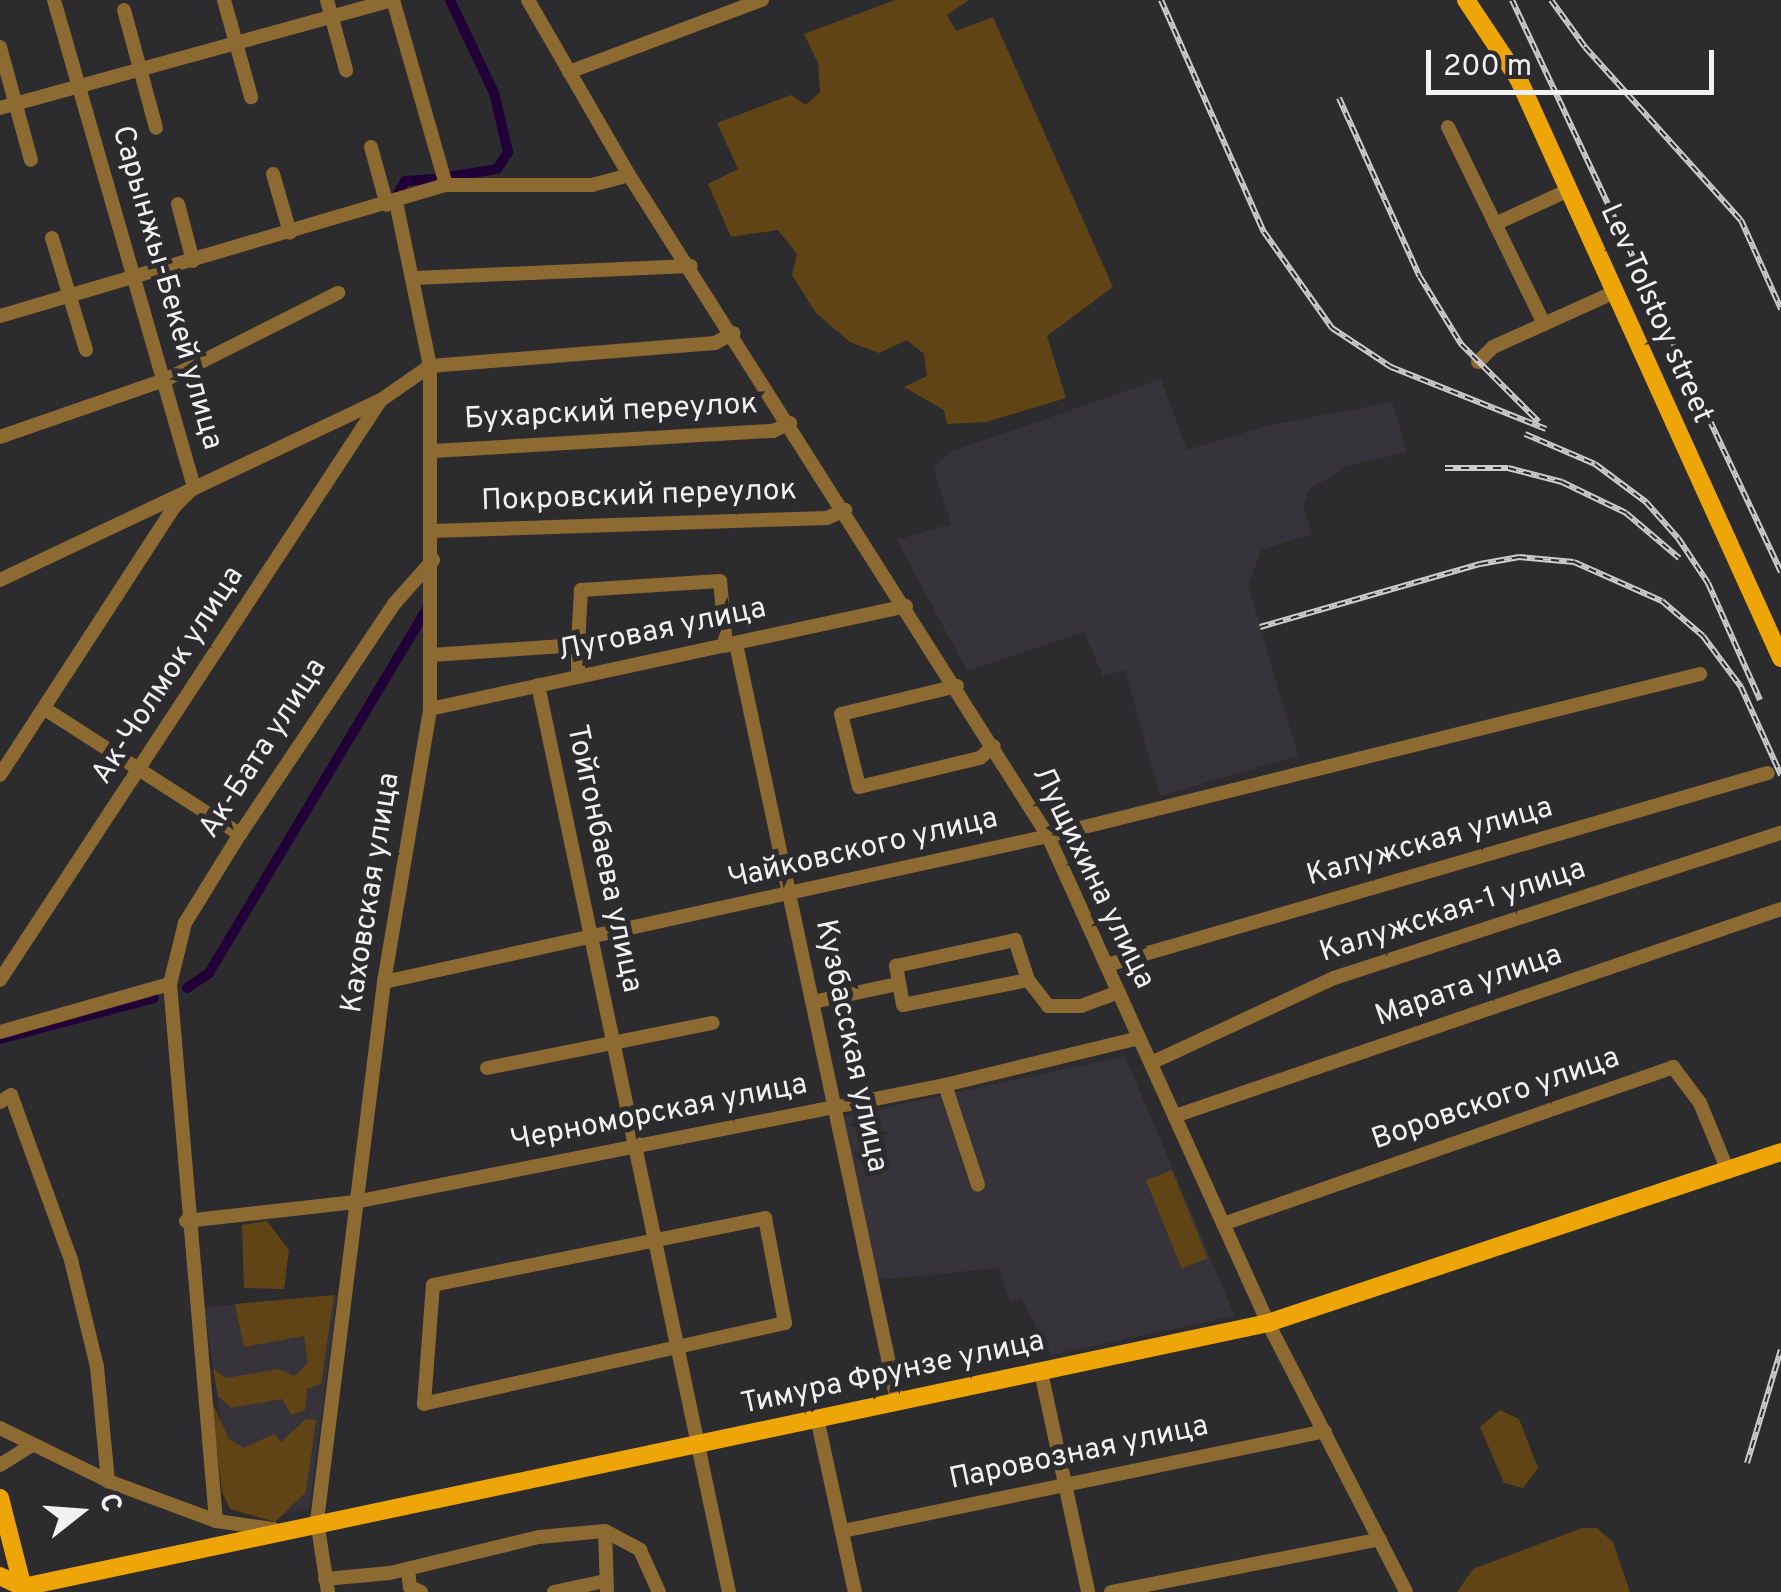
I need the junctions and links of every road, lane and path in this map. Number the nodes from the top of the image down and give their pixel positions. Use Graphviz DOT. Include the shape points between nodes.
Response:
graph roads {
  1 [pos="54,0"];
  2 [pos="224,0"];
  3 [pos="393,0"];
  4 [pos="528,0"];
  5 [pos="762,0"];
  6 [pos="1466,0"];
  7 [pos="329,7"];
  8 [pos="124,10"];
  9 [pos="234,40"];
  10 [pos="0,47"];
  11 [pos="137,68"];
  12 [pos="346,70"];
  13 [pos="569,72"];
  14 [pos="79,84"];
  15 [pos="251,97"];
  16 [pos="8,106"];
  17 [pos="1448,127"];
  18 [pos="156,128"];
  19 [pos="371,147"];
  20 [pos="31,160"];
  21 [pos="273,174"];
  22 [pos="629,175"];
  23 [pos="446,186"];
  24 [pos="1568,190"];
  25 [pos="178,204"];
  26 [pos="392,204"];
  27 [pos="1495,224"];
  28 [pos="290,233"];
  29 [pos="52,238"];
  30 [pos="193,261"];
  31 [pos="691,266"];
  32 [pos="134,278"];
  33 [pos="414,278"];
  34 [pos="1615,292"];
  35 [pos="338,294"];
  36 [pos="68,296"];
  37 [pos="0,316"];
  38 [pos="1544,324"];
  39 [pos="734,334"];
  40 [pos="86,350"];
  41 [pos="1478,362"];
  42 [pos="430,366"];
  43 [pos="165,380"];
  44 [pos="381,400"];
  45 [pos="790,423"];
  46 [pos="0,436"];
  47 [pos="433,451"];
  48 [pos="194,487"];
  49 [pos="845,510"];
  50 [pos="432,532"];
  51 [pos="434,560"];
  52 [pos="0,580"];
  53 [pos="906,606"];
  54 [pos="578,645"];
  55 [pos="731,645"];
  56 [pos="431,654"];
  57 [pos="1781,658"];
  58 [pos="1700,674"];
  59 [pos="578,676"];
  60 [pos="538,685"];
  61 [pos="957,686"];
  62 [pos="45,708"];
  63 [pos="430,710"];
  64 [pos="994,746"];
  65 [pos="142,771"];
  66 [pos="1768,773"];
  67 [pos="0,776"];
  68 [pos="1781,833"];
  69 [pos="240,834"];
  70 [pos="1048,836"];
  71 [pos="790,894"];
  72 [pos="1781,910"];
  73 [pos="592,939"];
  74 [pos="1107,965"];
  75 [pos="0,980"];
  76 [pos="1028,980"];
  77 [pos="384,982"];
  78 [pos="170,984"];
  79 [pos="898,984"];
  80 [pos="1119,992"];
  81 [pos="813,1002"];
  82 [pos="713,1023"];
  83 [pos="0,1032"];
  84 [pos="1140,1038"];
  85 [pos="614,1044"];
  86 [pos="1151,1062"];
  87 [pos="487,1068"];
  88 [pos="945,1084"];
  89 [pos="0,1102"];
  90 [pos="833,1106"];
  91 [pos="1175,1116"];
  92 [pos="636,1148"];
  93 [pos="1781,1152"];
  94 [pos="1728,1171"];
  95 [pos="978,1185"];
  96 [pos="356,1202"];
  97 [pos="186,1220"];
  98 [pos="1224,1224"];
  99 [pos="655,1239"];
  100 [pos="1268,1324"];
  101 [pos="677,1346"];
  102 [pos="1042,1372"];
  103 [pos="897,1401"];
  104 [pos="817,1418"];
  105 [pos="0,1428"];
  106 [pos="1326,1431"];
  107 [pos="696,1443"];
  108 [pos="32,1445"];
  109 [pos="0,1465"];
  110 [pos="108,1481"];
  111 [pos="1065,1484"];
  112 [pos="0,1498"];
  113 [pos="216,1521"];
  114 [pos="317,1521"];
  115 [pos="274,1529"];
  116 [pos="605,1531"];
  117 [pos="843,1531"];
  118 [pos="1380,1539"];
  119 [pos="408,1570"];
  120 [pos="0,1576"];
  121 [pos="0,1586"];
  122 [pos="326,1586"];
  123 [pos="606,1587"];
  124 [pos="23,1589"];
  125 [pos="421,1592"];
  126 [pos="554,1592"];
  127 [pos="659,1592"];
  128 [pos="728,1592"];
  129 [pos="856,1592"];
  130 [pos="1088,1592"];
  131 [pos="1111,1592"];
  132 [pos="1406,1592"];
  1 -- 14 [label="street, Сарынжы-Бекей улица"];
  2 -- 9 [label="street"];
  3 -- 7 [label="street"];
  3 -- 23 [label="street"];
  4 -- 13 [label="street, Лущихина улица"];
  5 -- 13 [label="street"];
  6 -- 24 [label="main road, Lev Tolstoy street" via="1503,51"];
  7 -- 9 [label="street"];
  7 -- 12 [label="street"];
  8 -- 11 [label="street"];
  9 -- 11 [label="street"];
  9 -- 15 [label="street"];
  10 -- 16 [label="street"];
  11 -- 14 [label="street"];
  11 -- 18 [label="street"];
  13 -- 22 [label="street, Лущихина улица"];
  14 -- 16 [label="street"];
  14 -- 32 [label="street, Сарынжы-Бекей улица"];
  16 -- 20 [label="street"];
  17 -- 27 [label="street"];
  19 -- 26 [label="street, Каховская улица"];
  21 -- 28 [label="street"];
  22 -- 23 [label="street" via="592,185"];
  22 -- 31 [label="street, Лущихина улица"];
  23 -- 26 [label="street"];
  24 -- 27 [label="street"];
  24 -- 34 [label="main road, Lev Tolstoy street"];
  25 -- 30 [label="street"];
  26 -- 28 [label="street"];
  26 -- 33 [label="street, Каховская улица"];
  27 -- 38 [label="street"];
  28 -- 30 [label="street"];
  29 -- 36 [label="street"];
  30 -- 32 [label="street"];
  31 -- 33 [label="street"];
  31 -- 39 [label="street, Лущихина улица"];
  32 -- 36 [label="street"];
  32 -- 43 [label="street, Сарынжы-Бекей улица"];
  33 -- 42 [label="street, Каховская улица"];
  34 -- 38 [label="street"];
  34 -- 57 [label="main road, Lev Tolstoy street"];
  35 -- 43 [label="street"];
  36 -- 37 [label="street"];
  36 -- 40 [label="street"];
  38 -- 41 [label="street" via="1494,347"];
  39 -- 42 [label="street" via="715,343"];
  39 -- 45 [label="street, Лущихина улица"];
  42 -- 44 [label="street"];
  42 -- 47 [label="street, Каховская улица"];
  43 -- 46 [label="street"];
  43 -- 48 [label="street, Сарынжы-Бекей улица"];
  44 -- 48 [label="street"];
  44 -- 65 [label="street, Ак-Чолмок улица"];
  45 -- 47 [label="street, Бухарский переулок" via="773,431"];
  45 -- 49 [label="street, Лущихина улица"];
  47 -- 50 [label="street, Каховская улица"];
  48 -- 52 [label="street"];
  48 -- 62 [label="street, Сарынжы-Бекей улица" via="174,507"];
  49 -- 50 [label="street, Покровский переулок" via="827,518"];
  49 -- 53 [label="street, Лущихина улица"];
  50 -- 51 [label="street, Каховская улица"];
  51 -- 56 [label="street, Каховская улица"];
  51 -- 69 [label="street, Ак-Бата улица" via="394,604"];
  53 -- 55 [label="street, Луговая улица"];
  53 -- 61 [label="street, Лущихина улица"];
  54 -- 55 [label="street, Кузбасская улица" via="581,590 720,582"];
  54 -- 56 [label="street"];
  54 -- 59 [label="street"];
  55 -- 59 [label="street, Луговая улица"];
  55 -- 71 [label="street, Кузбасская улица"];
  56 -- 63 [label="street, Каховская улица"];
  58 -- 70 [label="street, Чайковского улица"];
  59 -- 60 [label="street, Луговая улица"];
  60 -- 63 [label="street, Луговая улица"];
  60 -- 73 [label="street, Тойгонбаева улица"];
  61 -- 64 [label="street, Лущихина улица"];
  61 -- 64 [label="street" via="841,714 859,787 980,758"];
  62 -- 65 [label="street"];
  62 -- 67 [label="street, Сарынжы-Бекей улица"];
  63 -- 77 [label="street, Каховская улица"];
  64 -- 70 [label="street, Лущихина улица"];
  65 -- 69 [label="street"];
  65 -- 75 [label="street, Ак-Чолмок улица"];
  66 -- 74 [label="street, Калужская улица"];
  68 -- 86 [label="street, Калужская-1 улица" via="1334,978"];
  69 -- 78 [label="street, Ак-Бата улица" via="185,923"];
  70 -- 71 [label="street, Чайковского улица"];
  70 -- 74 [label="street, Лущихина улица"];
  71 -- 73 [label="street, Чайковского улица"];
  71 -- 81 [label="street, Кузбасская улица"];
  72 -- 91 [label="street, Марата улица"];
  73 -- 77 [label="street, Чайковского улица"];
  73 -- 85 [label="street, Тойгонбаева улица"];
  74 -- 80 [label="street, Лущихина улица"];
  76 -- 79 [label="street" via="904,1005"];
  76 -- 79 [label="street" via="1016,940 896,966"];
  76 -- 80 [label="street" via="1053,1008"];
  77 -- 96 [label="street, Каховская улица"];
  78 -- 83 [label="street"];
  78 -- 97 [label="street"];
  79 -- 81 [label="street"];
  80 -- 84 [label="street, Лущихина улица"];
  81 -- 90 [label="street, Кузбасская улица"];
  82 -- 85 [label="street"];
  84 -- 86 [label="street, Лущихина улица"];
  84 -- 88 [label="street, Черноморская улица"];
  85 -- 87 [label="street"];
  85 -- 92 [label="street, Тойгонбаева улица"];
  86 -- 91 [label="street, Лущихина улица"];
  88 -- 90 [label="street, Черноморская улица"];
  88 -- 95 [label="street"];
  89 -- 110 [label="street" via="12,1095 71,1260 97,1366"];
  90 -- 92 [label="street, Черноморская улица"];
  90 -- 103 [label="street, Кузбасская улица"];
  91 -- 98 [label="street, Лущихина улица"];
  92 -- 96 [label="street, Черноморская улица"];
  92 -- 99 [label="street, Тойгонбаева улица"];
  93 -- 94 [label="main road, Тимура Фрунзе улица"];
  94 -- 98 [label="street, Воровского улица" via="1700,1103 1673,1066"];
  94 -- 100 [label="main road, Тимура Фрунзе улица"];
  96 -- 97 [label="street, Черноморская улица"];
  96 -- 114 [label="street, Каховская улица"];
  97 -- 113 [label="street"];
  98 -- 100 [label="street, Лущихина улица"];
  99 -- 101 [label="street, Тойгонбаева улица"];
  99 -- 101 [label="street" via="765,1218 785,1323"];
  99 -- 101 [label="street" via="433,1285 424,1404"];
  100 -- 102 [label="main road, Тимура Фрунзе улица"];
  100 -- 106 [label="street, Лущихина улица"];
  101 -- 107 [label="street, Тойгонбаева улица"];
  102 -- 103 [label="main road, Тимура Фрунзе улица"];
  102 -- 111 [label="street"];
  103 -- 104 [label="main road, Тимура Фрунзе улица"];
  104 -- 107 [label="main road, Тимура Фрунзе улица"];
  104 -- 117 [label="street"];
  105 -- 108 [label="street"];
  106 -- 111 [label="street, Паровозная улица"];
  106 -- 118 [label="street, Лущихина улица"];
  107 -- 114 [label="main road, Тимура Фрунзе улица"];
  107 -- 128 [label="street, Тойгонбаева улица"];
  108 -- 109 [label="street"];
  108 -- 110 [label="street"];
  110 -- 113 [label="street"];
  111 -- 117 [label="street, Паровозная улица"];
  111 -- 130 [label="street"];
  112 -- 124 [label="main road"];
  113 -- 115 [label="street"];
  114 -- 115 [label="main road, Тимура Фрунзе улица"];
  114 -- 122 [label="street, Каховская улица"];
  115 -- 124 [label="main road, Тимура Фрунзе улица"];
  116 -- 119 [label="street" via="539,1537"];
  116 -- 123 [label="street"];
  116 -- 127 [label="street" via="640,1550"];
  117 -- 129 [label="street"];
  118 -- 131 [label="street"];
  118 -- 132 [label="street, Лущихина улица"];
  119 -- 122 [label="street"];
  119 -- 125 [label="street" via="410,1586"];
  120 -- 124 [label="main road"];
  121 -- 124 [label="street, Тимура Фрунзе улица"];
  123 -- 126 [label="street"];
}
